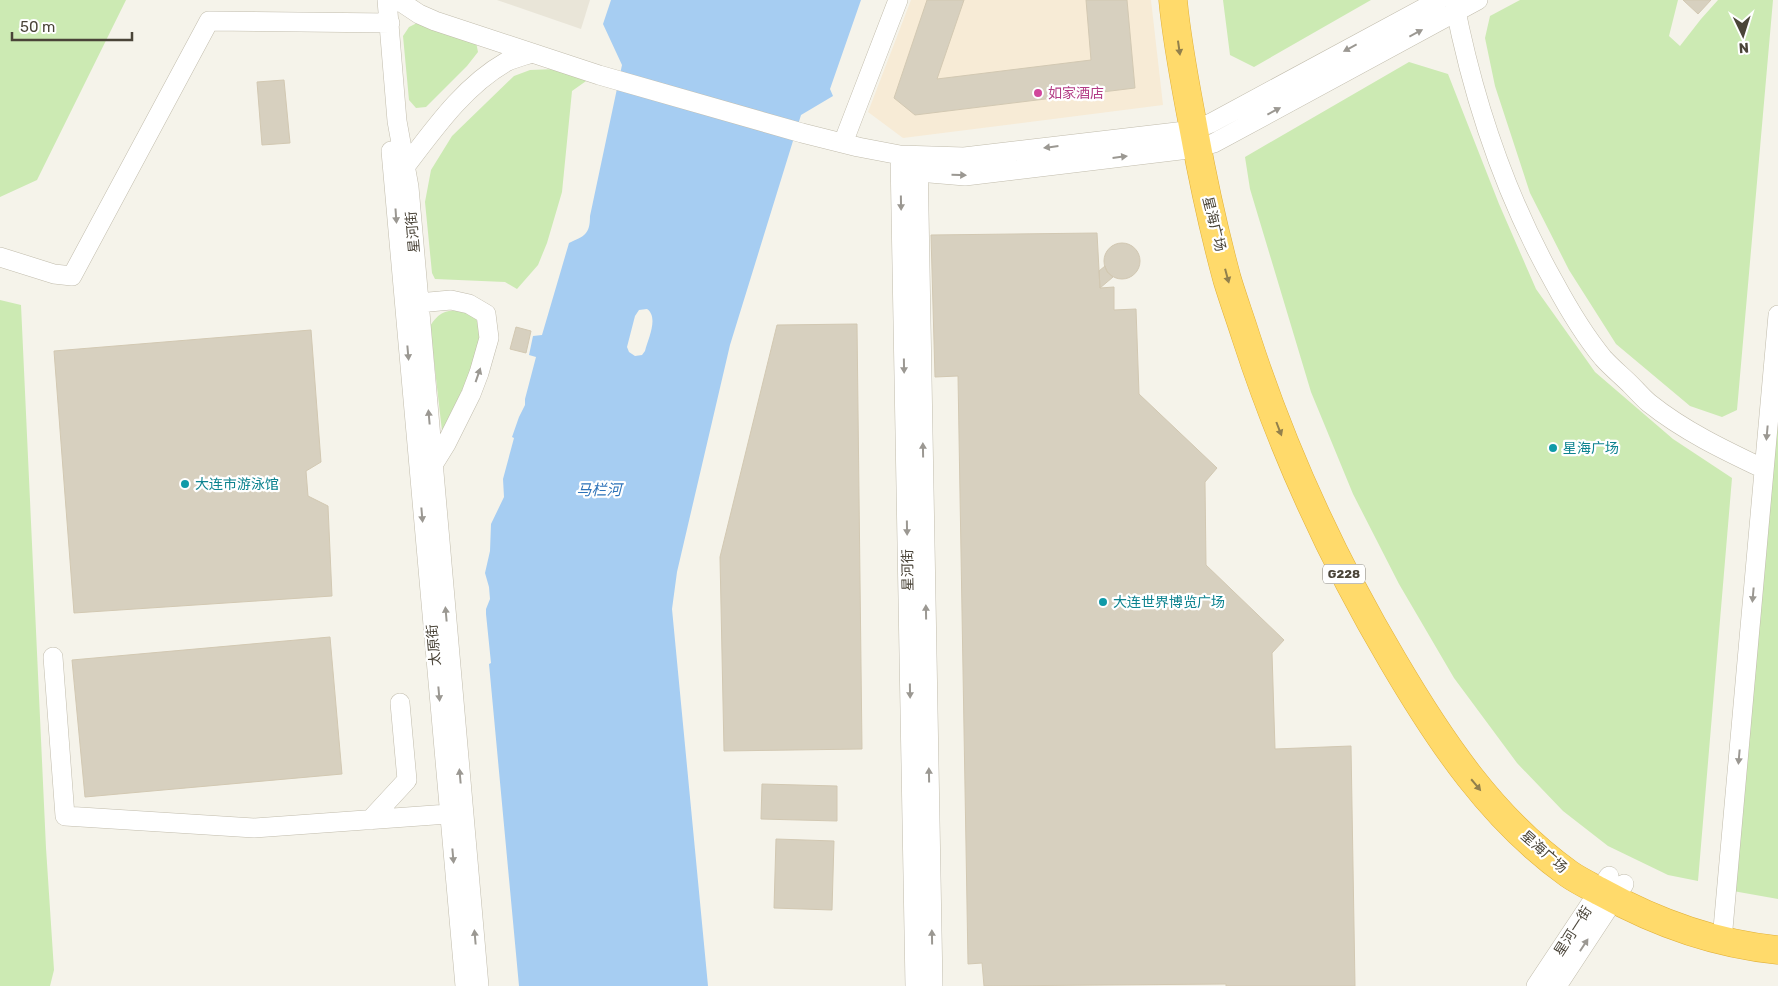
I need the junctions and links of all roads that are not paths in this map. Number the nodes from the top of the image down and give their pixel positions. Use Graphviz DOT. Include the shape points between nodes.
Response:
graph roads {
  1 [pos="376,0"];
  2 [pos="387,0"];
  3 [pos="398,0"];
  4 [pos="898,0"];
  5 [pos="1173,0"];
  6 [pos="1192,0"];
  7 [pos="1439,0"];
  8 [pos="1478,0"];
  9 [pos="1455,6"];
  10 [pos="384,22"];
  11 [pos="532,53"];
  12 [pos="1204,136"];
  13 [pos="843,143"];
  14 [pos="912,161"];
  15 [pos="399,167"];
  16 [pos="0,257"];
  17 [pos="411,304"];
  18 [pos="1778,315"];
  19 [pos="433,465"];
  20 [pos="1764,469"];
  21 [pos="53,658"];
  22 [pos="400,704"];
  23 [pos="456,814"];
  24 [pos="370,820"];
  25 [pos="1611,888"];
  26 [pos="1723,931"];
  27 [pos="1778,933"];
  28 [pos="1778,950"];
  29 [pos="465,986"];
  30 [pos="479,986"];
  31 [pos="915,986"];
  32 [pos="933,986"];
  33 [pos="1536,986"];
  34 [pos="1557,986"];
  1 -- 10 [label="street, 星河街"];
  2 -- 10 [label="street, 星河街"];
  3 -- 11 [label="street" via="435,21"];
  4 -- 13 [label="street"];
  5 -- 12 [label="highway, 星海广场 / G228, one-way" via="1182,66"];
  6 -- 12 [label="highway, 星海广场 / G228"];
  7 -- 12 [label="street, one-way"];
  8 -- 9 [label="street"];
  12 -- 9 [label="street, one-way"];
  9 -- 20 [label="street" via="1462,45 1496,155 1541,260 1570,312 1604,358 1649,403 1703,440"];
  10 -- 15 [label="street, 星河街"];
  10 -- 16 [label="street" via="209,21 72,276 54,274"];
  11 -- 13 [label="street"];
  11 -- 15 [label="street" via="508,61 484,76"];
  12 -- 14 [label="street"];
  12 -- 25 [label="highway, 星海广场 / G228" via="1204,186 1228,280 1258,374 1293,465 1333,554 1407,684 1461,768 1493,806 1570,875"];
  13 -- 14 [label="street"];
  14 -- 31 [label="street, 星河街, one-way"];
  32 -- 14 [label="street, 星河街, one-way"];
  15 -- 17 [label="street, 星河街"];
  19 -- 17 [label="street, 星河街, one-way"];
  19 -- 17 [label="street, one-way" via="479,373 489,338 486,314 469,304 451,300"];
  17 -- 23 [label="street, 太原街, one-way"];
  18 -- 20 [label="street, one-way"];
  23 -- 19 [label="street, 太原街, one-way"];
  20 -- 26 [label="street, one-way"];
  21 -- 24 [label="street" via="65,816 254,828"];
  22 -- 24 [label="street" via="407,780"];
  23 -- 24 [label="street"];
  23 -- 29 [label="street, 太原街, one-way"];
  30 -- 23 [label="street, 太原街, one-way"];
  25 -- 26 [label="highway, 星海广场 / G228" via="1633,910 1687,930"];
  25 -- 33 [label="street, 星河一街"];
  34 -- 25 [label="street, 星河一街, one-way"];
  26 -- 27 [label="highway, 星海广场 / G228"];
  26 -- 28 [label="highway, 星海广场 / G228"];
}
